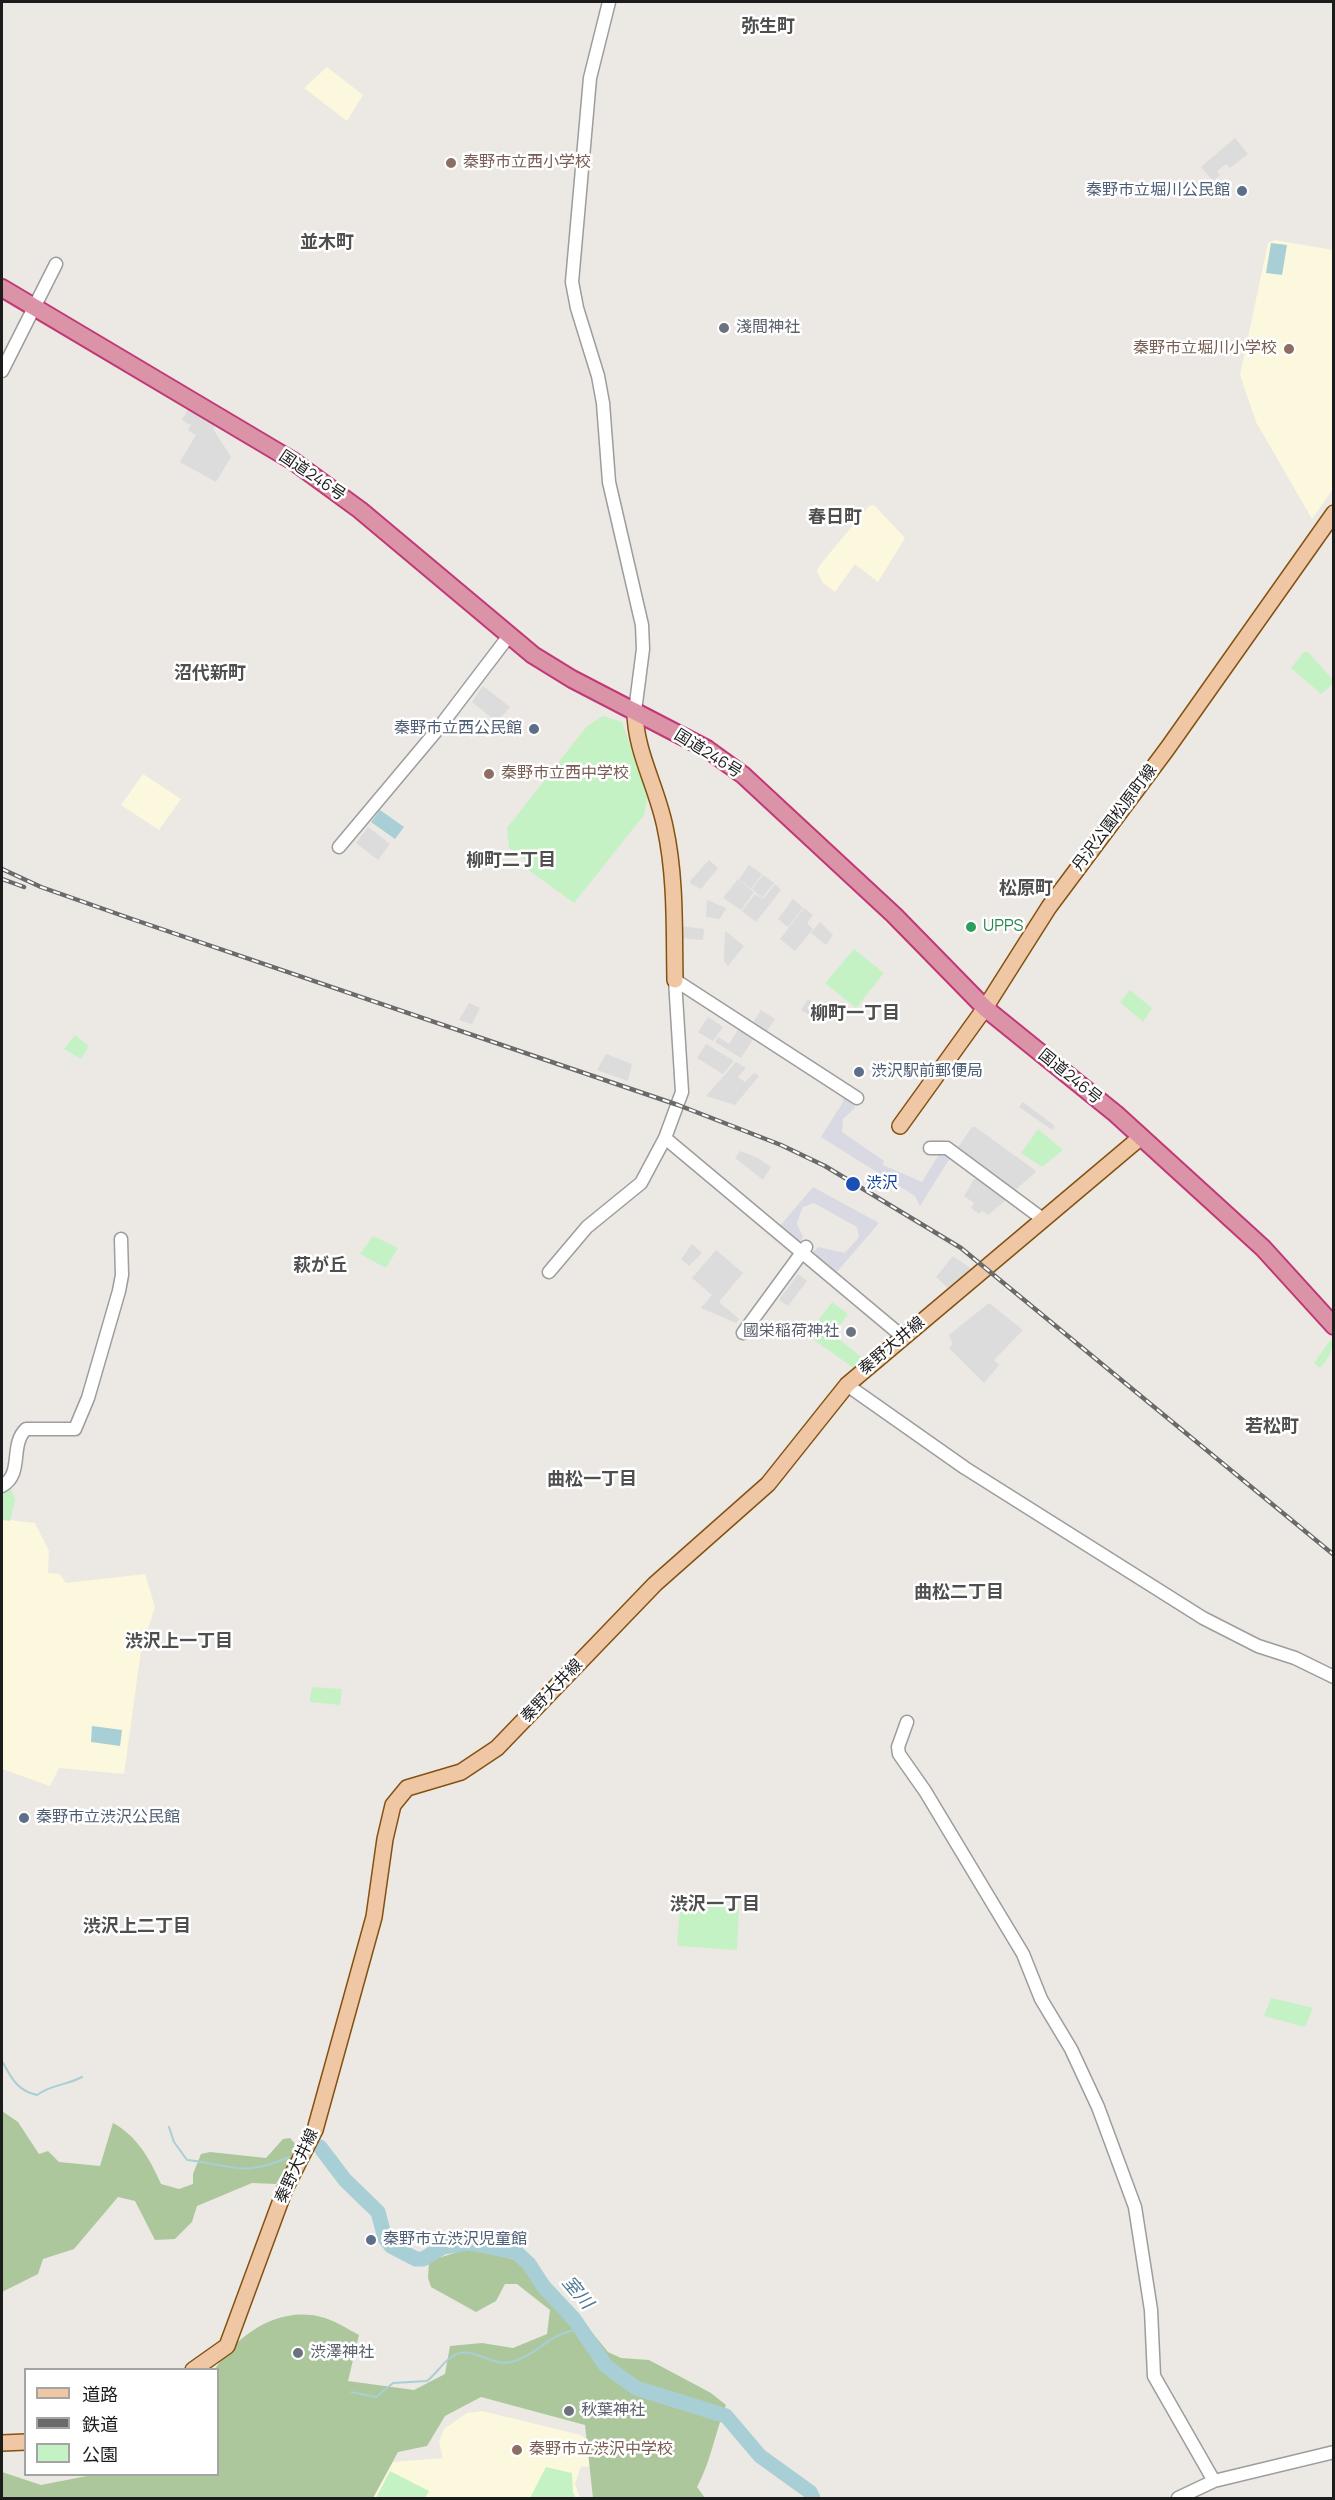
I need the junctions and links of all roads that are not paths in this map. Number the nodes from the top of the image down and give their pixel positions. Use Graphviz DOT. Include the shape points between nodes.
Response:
graph roads {
  1 [pos="609,2"];
  2 [pos="56,264"];
  3 [pos="2,288"];
  4 [pos="35,308"];
  5 [pos="2,371"];
  6 [pos="1334,513"];
  7 [pos="508,637"];
  8 [pos="635,711"];
  9 [pos="339,847"];
  10 [pos="675,980"];
  11 [pos="985,1008"];
  12 [pos="857,1098"];
  13 [pos="900,1126"];
  14 [pos="1141,1137"];
  15 [pos="665,1138"];
  16 [pos="930,1148"];
  17 [pos="1044,1220"];
  18 [pos="121,1239"];
  19 [pos="804,1250"];
  20 [pos="549,1272"];
  21 [pos="1334,1326"];
  22 [pos="743,1333"];
  23 [pos="903,1337"];
  24 [pos="847,1384"];
  25 [pos="2,1486"];
  26 [pos="1334,1677"];
  27 [pos="907,1722"];
  28 [pos="196,2368"];
  29 [pos="24,2442"];
  30 [pos="2,2444"];
  31 [pos="1334,2452"];
  32 [pos="1214,2481"];
  33 [pos="1178,2499"];
  1 -- 8 [label="street" via="590,78 572,282 598,376 609,482 642,625"];
  2 -- 4 [label="street"];
  3 -- 4 [label="highway, 国道246号"];
  4 -- 5 [label="street"];
  4 -- 7 [label="highway, 国道246号" via="293,461 360,510"];
  6 -- 11 [label="main road, 丹沢公園松原町線" via="1167,749 1049,907"];
  7 -- 8 [label="highway, 国道246号" via="572,680"];
  7 -- 9 [label="street" via="438,729"];
  8 -- 10 [label="main road" via="635,732 658,797 669,849"];
  8 -- 11 [label="highway, 国道246号" via="707,749 757,787 894,915"];
  10 -- 12 [label="street"];
  10 -- 15 [label="street" via="682,1092"];
  11 -- 13 [label="main road, 丹沢公園松原町線"];
  11 -- 14 [label="highway, 国道246号"];
  14 -- 17 [label="main road, 秦野大井線"];
  14 -- 21 [label="highway, 国道246号" via="1263,1248"];
  15 -- 19 [label="street"];
  15 -- 20 [label="street" via="640,1183 587,1227"];
  16 -- 17 [label="street" via="947,1148"];
  17 -- 23 [label="main road, 秦野大井線"];
  18 -- 25 [label="street" via="122,1275 88,1398 75,1429 26,1429 18,1440 12,1477"];
  19 -- 22 [label="street"];
  19 -- 23 [label="street"];
  23 -- 24 [label="main road, 秦野大井線"];
  24 -- 26 [label="street" via="965,1468 1203,1618"];
  24 -- 28 [label="main road, 秦野大井線" via="768,1484 655,1584 497,1748 467,1769 420,1782 398,1796 385,1839 374,1917 315,2130 280,2199 227,2346"];
  27 -- 32 [label="street" via="899,1754 1023,1954 1041,1999 1071,2049 1098,2107 1136,2207 1151,2310 1154,2376"];
  29 -- 30 [label="main road"];
  31 -- 32 [label="street"];
  32 -- 33 [label="street"];
}
